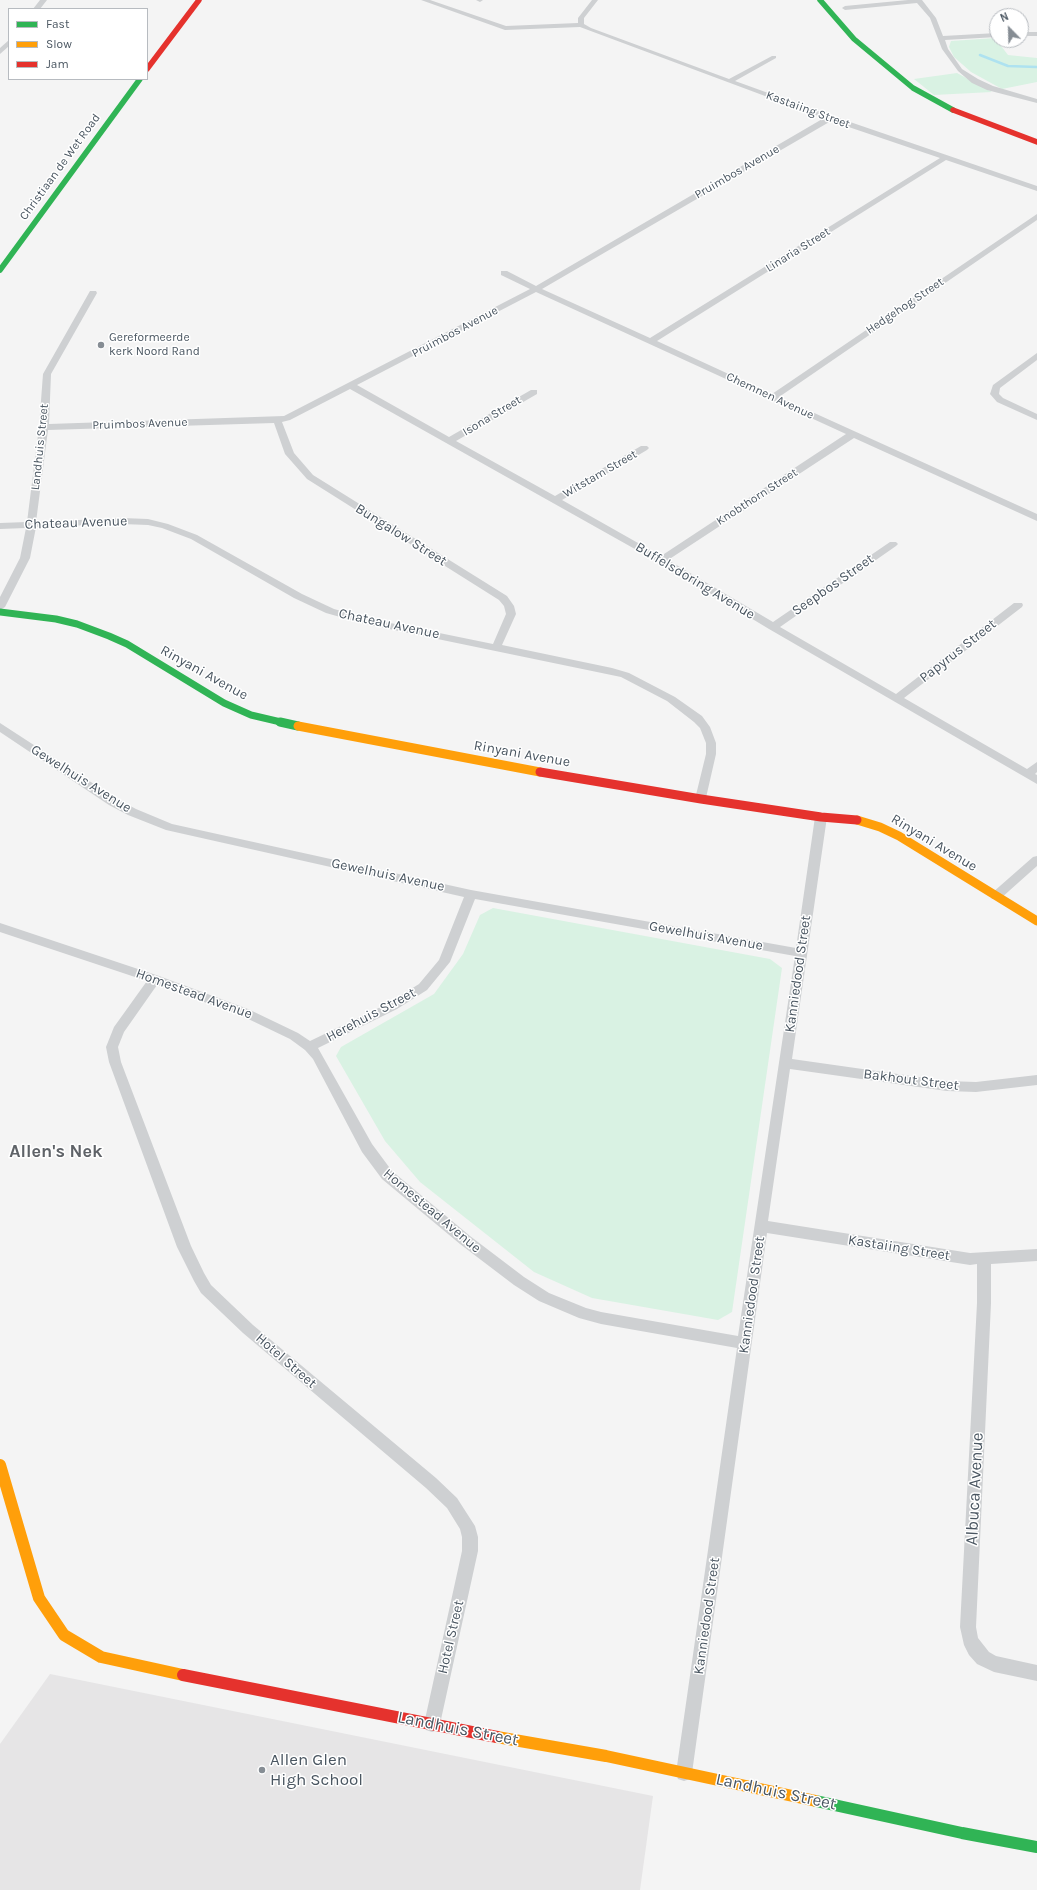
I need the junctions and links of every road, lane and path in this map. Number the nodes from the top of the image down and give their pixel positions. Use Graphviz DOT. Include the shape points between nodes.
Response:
graph roads {
  1 [pos="44,0"];
  2 [pos="188,0"];
  3 [pos="199,0"];
  4 [pos="424,0"];
  5 [pos="595,0"];
  6 [pos="820,0"];
  7 [pos="919,0"];
  8 [pos="37,8"];
  9 [pos="845,8"];
  10 [pos="581,24"];
  11 [pos="989,35"];
  12 [pos="941,38"];
  13 [pos="8,43"];
  14 [pos="0,52"];
  15 [pos="148,56"];
  16 [pos="774,57"];
  17 [pos="148,68"];
  18 [pos="130,80"];
  19 [pos="139,80"];
  20 [pos="730,81"];
  21 [pos="1037,101"];
  22 [pos="830,118"];
  23 [pos="1037,142"];
  24 [pos="945,158"];
  25 [pos="1037,190"];
  26 [pos="1037,216"];
  27 [pos="0,255"];
  28 [pos="0,270"];
  29 [pos="504,273"];
  30 [pos="536,289"];
  31 [pos="94,293"];
  32 [pos="650,342"];
  33 [pos="1037,356"];
  34 [pos="352,386"];
  35 [pos="534,392"];
  36 [pos="773,397"];
  37 [pos="1037,417"];
  38 [pos="277,420"];
  39 [pos="44,427"];
  40 [pos="853,434"];
  41 [pos="451,440"];
  42 [pos="644,448"];
  43 [pos="555,500"];
  44 [pos="1037,518"];
  45 [pos="0,526"];
  46 [pos="31,526"];
  47 [pos="893,544"];
  48 [pos="661,560"];
  49 [pos="1018,605"];
  50 [pos="0,606"];
  51 [pos="0,612"];
  52 [pos="773,627"];
  53 [pos="496,647"];
  54 [pos="897,698"];
  55 [pos="0,727"];
  56 [pos="1037,766"];
  57 [pos="1032,777"];
  58 [pos="701,799"];
  59 [pos="821,817"];
  60 [pos="1037,860"];
  61 [pos="471,894"];
  62 [pos="996,896"];
  63 [pos="1037,921"];
  64 [pos="0,927"];
  65 [pos="801,953"];
  66 [pos="155,980"];
  67 [pos="310,1047"];
  68 [pos="786,1063"];
  69 [pos="1037,1080"];
  70 [pos="761,1226"];
  71 [pos="1037,1255"];
  72 [pos="984,1260"];
  73 [pos="746,1343"];
  74 [pos="0,1465"];
  75 [pos="1037,1673"];
  76 [pos="432,1724"];
  77 [pos="684,1773"];
  78 [pos="1037,1847"];
  1 -- 8 [label="street"];
  2 -- 15 [label="street"];
  3 -- 17 [label="street"];
  4 -- 10 [label="street" via="505,28"];
  5 -- 10 [label="street" via="581,18"];
  6 -- 23 [label="street" via="841,26 865,49 918,91 957,112"];
  7 -- 9 [label="street"];
  7 -- 12 [label="street" via="933,18"];
  10 -- 20 [label="street, Kastaiing Street" via="589,30"];
  11 -- 12 [label="street"];
  12 -- 21 [label="street" via="953,62 975,81 996,90"];
  13 -- 14 [label="street"];
  16 -- 20 [label="street"];
  18 -- 27 [label="street, Christiaan de Wet Road"];
  19 -- 28 [label="street, Christiaan de Wet Road"];
  20 -- 22 [label="street, Kastaiing Street"];
  22 -- 24 [label="street, Kastaiing Street"];
  22 -- 30 [label="street, Pruimbos Avenue"];
  24 -- 25 [label="street, Kastaiing Street"];
  24 -- 32 [label="street, Linaria Street"];
  26 -- 36 [label="street, Hedgehog Street"];
  29 -- 30 [label="street, Chemnen Avenue"];
  30 -- 32 [label="street, Chemnen Avenue"];
  30 -- 34 [label="street, Pruimbos Avenue"];
  31 -- 39 [label="street, Landhuis Street" via="48,370 45,380"];
  32 -- 36 [label="street, Chemnen Avenue"];
  33 -- 37 [label="street" via="996,387 994,394 1000,400"];
  34 -- 38 [label="street, Pruimbos Avenue" via="296,414"];
  34 -- 41 [label="street, Buffelsdoring Avenue"];
  35 -- 41 [label="street, Isona Street"];
  36 -- 40 [label="street, Chemnen Avenue"];
  38 -- 39 [label="street, Pruimbos Avenue"];
  38 -- 53 [label="street, Bungalow Street" via="290,454 310,477 498,594 506,602 510,610 510,619"];
  39 -- 46 [label="street, Landhuis Street"];
  40 -- 44 [label="street, Chemnen Avenue"];
  40 -- 48 [label="street, Knobthorn Street"];
  41 -- 43 [label="street, Buffelsdoring Avenue"];
  42 -- 43 [label="street, Witstam Street"];
  43 -- 48 [label="street, Buffelsdoring Avenue"];
  45 -- 46 [label="street, Chateau Avenue"];
  46 -- 50 [label="street, Landhuis Street" via="25,558"];
  46 -- 53 [label="street, Chateau Avenue" via="122,521 148,522 165,526 194,537 298,596 330,611 365,621"];
  47 -- 52 [label="street, Seepbos Street"];
  48 -- 52 [label="street, Buffelsdoring Avenue"];
  49 -- 54 [label="street, Papyrus Street"];
  51 -- 58 [label="street, Rinyani Avenue" via="56,619 93,630 127,644 224,703 274,722 505,766"];
  52 -- 54 [label="street, Buffelsdoring Avenue"];
  53 -- 58 [label="street, Chateau Avenue" via="612,671 653,689 684,708 705,727 712,743"];
  54 -- 57 [label="street, Buffelsdoring Avenue"];
  55 -- 61 [label="street, Gewelhuis Avenue" via="113,802 170,827"];
  56 -- 57 [label="street"];
  58 -- 59 [label="street, Rinyani Avenue"];
  59 -- 62 [label="street, Rinyani Avenue" via="852,819 880,827 906,840"];
  59 -- 65 [label="street, Kanniedood Street"];
  60 -- 62 [label="street"];
  61 -- 65 [label="street, Gewelhuis Avenue"];
  61 -- 67 [label="street, Herehuis Street" via="444,962 423,987 393,1006"];
  62 -- 63 [label="street, Rinyani Avenue"];
  64 -- 66 [label="street, Homestead Avenue"];
  65 -- 68 [label="street, Kanniedood Street"];
  66 -- 67 [label="street, Homestead Avenue" via="261,1019"];
  66 -- 76 [label="street, Hotel Street" via="118,1030 112,1047 115,1062 184,1247 206,1290 253,1333 431,1483 452,1503 467,1526 470,1551"];
  67 -- 73 [label="street, Homestead Avenue" via="367,1148 387,1175 526,1287 584,1314"];
  68 -- 69 [label="street, Bakhout Street" via="947,1086 976,1087"];
  68 -- 70 [label="street, Kanniedood Street"];
  70 -- 72 [label="street, Kastaiing Street" via="948,1257"];
  70 -- 73 [label="street, Kanniedood Street"];
  71 -- 72 [label="street, Kastaiing Street"];
  72 -- 75 [label="street, Albuca Avenue" via="968,1627 970,1639 983,1658 994,1664"];
  73 -- 77 [label="street, Kanniedood Street"];
  74 -- 76 [label="street, Landhuis Street" via="39,1598 56,1626 72,1641 116,1661"];
  76 -- 77 [label="street, Landhuis Street"];
  77 -- 78 [label="street, Landhuis Street"];
}
